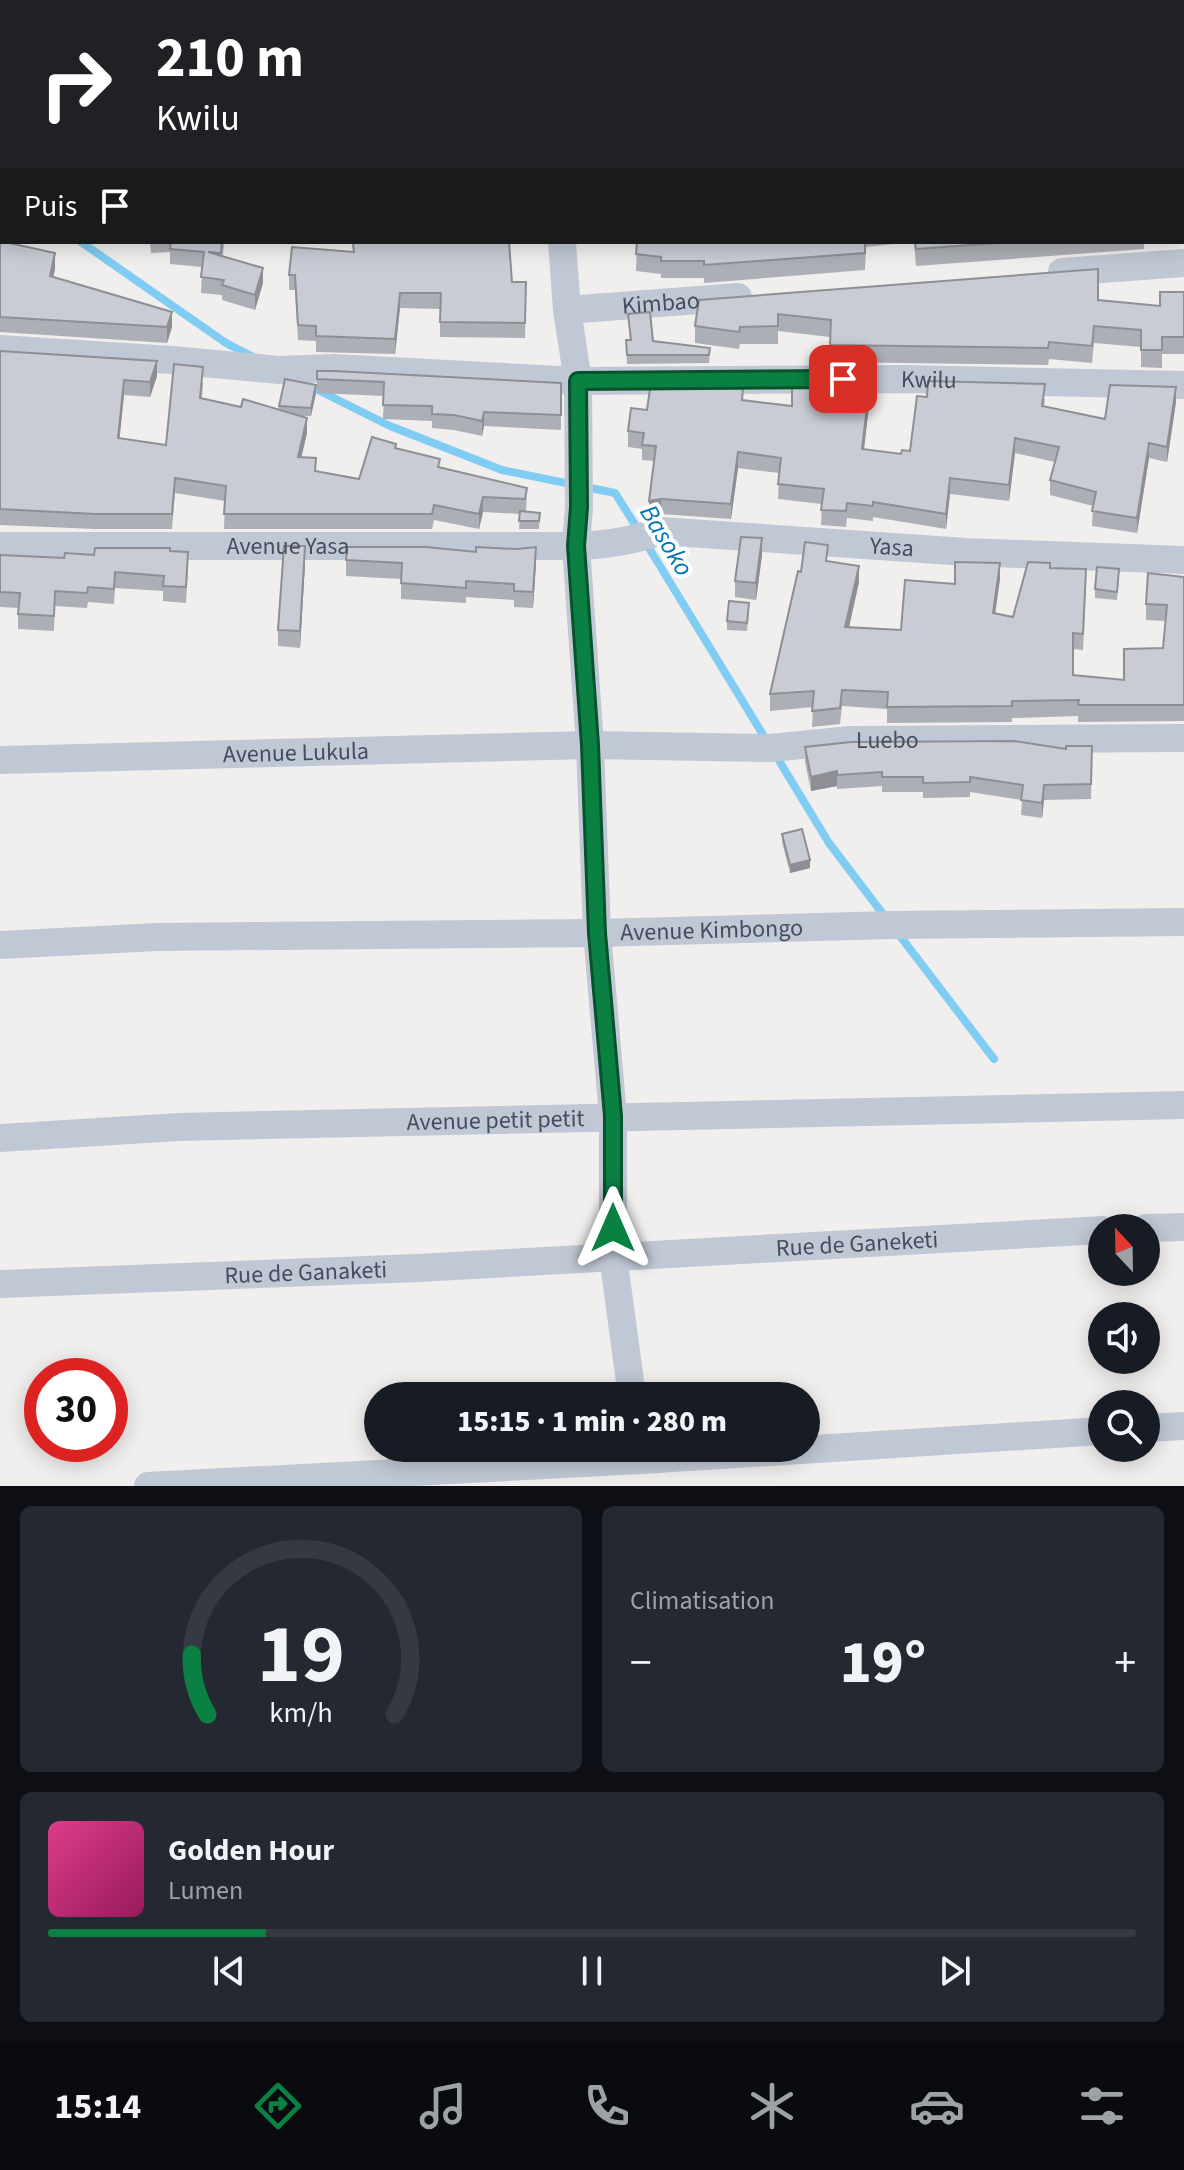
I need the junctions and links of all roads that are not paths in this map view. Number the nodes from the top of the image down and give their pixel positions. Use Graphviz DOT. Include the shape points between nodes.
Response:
graph roads {
  1 [pos="562,244"];
  2 [pos="1184,263"];
  3 [pos="1042,274"];
  4 [pos="757,296"];
  5 [pos="567,310"];
  6 [pos="0,349"];
  7 [pos="578,381"];
  8 [pos="1184,385"];
  9 [pos="0,546"];
  10 [pos="589,546"];
  11 [pos="1184,560"];
  12 [pos="1184,738"];
  13 [pos="590,745"];
  14 [pos="0,760"];
  15 [pos="1184,922"];
  16 [pos="597,933"];
  17 [pos="0,945"];
  18 [pos="1184,1105"];
  19 [pos="613,1116"];
  20 [pos="0,1138"];
  21 [pos="1184,1227"];
  22 [pos="1160,1228"];
  23 [pos="1088,1231"];
  24 [pos="613,1256"];
  25 [pos="0,1284"];
  26 [pos="630,1382"];
  27 [pos="1184,1426"];
  28 [pos="1160,1427"];
  29 [pos="1088,1432"];
  30 [pos="640,1465"];
  31 [pos="148,1486"];
  1 -- 5 [label="street"];
  2 -- 3 [label="street"];
  4 -- 5 [label="street, Kimbao"];
  5 -- 7 [label="street"];
  6 -- 7 [label="street, Kwilu" via="279,370 334,368"];
  7 -- 8 [label="street, Kwilu" via="902,379"];
  7 -- 10 [label="street" via="579,507"];
  9 -- 10 [label="street, Avenue Yasa"];
  10 -- 11 [label="street, Yasa" via="660,531 966,552"];
  10 -- 13 [label="street"];
  12 -- 13 [label="street, Luebo" via="850,740 771,748"];
  13 -- 14 [label="street, Avenue Lukula"];
  13 -- 16 [label="street"];
  15 -- 16 [label="street, Avenue Kimbongo"];
  16 -- 17 [label="street, Avenue Kimbongo" via="158,937"];
  16 -- 19 [label="street"];
  18 -- 19 [label="street, Avenue petit petit"];
  19 -- 20 [label="street, Avenue petit petit" via="178,1127"];
  19 -- 24 [label="street"];
  21 -- 22 [label="street"];
  23 -- 24 [label="street, Rue de Ganeketi"];
  24 -- 25 [label="street, Rue de Ganaketi"];
  24 -- 26 [label="street"];
  27 -- 28 [label="street"];
  29 -- 30 [label="street"];
  30 -- 31 [label="street"];
}
